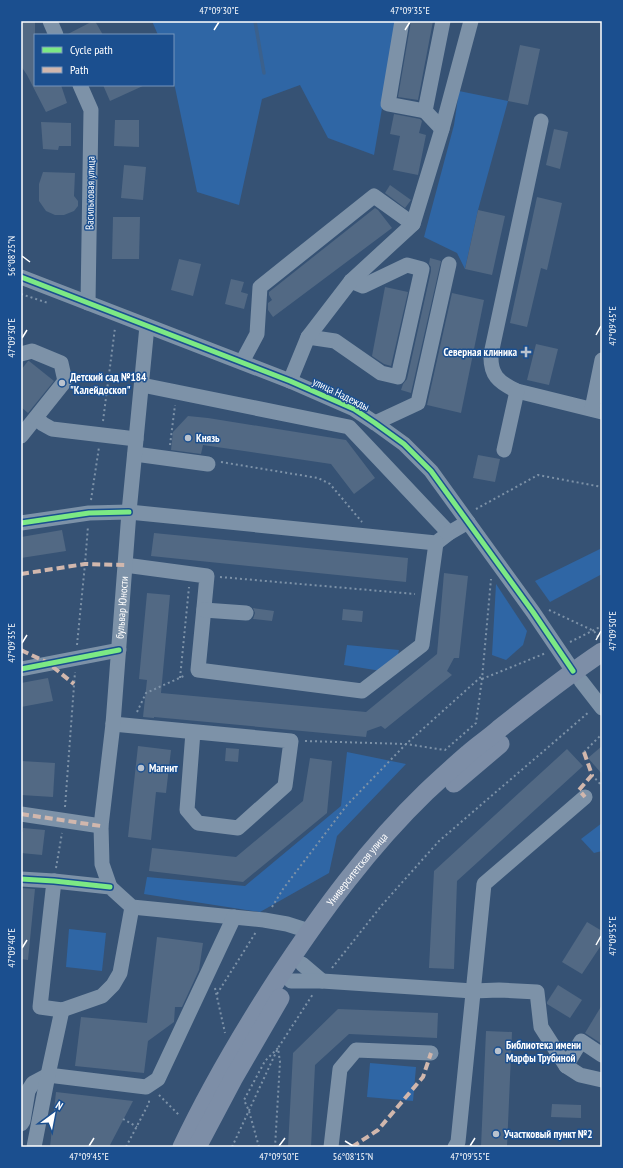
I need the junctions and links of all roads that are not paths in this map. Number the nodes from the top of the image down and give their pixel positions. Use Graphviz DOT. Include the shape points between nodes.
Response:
graph roads {
  1 [pos="50,21"];
  2 [pos="402,21"];
  3 [pos="443,21"];
  4 [pos="471,21"];
  5 [pos="56,34"];
  6 [pos="80,86"];
  7 [pos="425,111"];
  8 [pos="541,121"];
  9 [pos="442,129"];
  10 [pos="413,224"];
  11 [pos="449,264"];
  12 [pos="21,277"];
  13 [pos="350,281"];
  14 [pos="88,303"];
  15 [pos="148,326"];
  16 [pos="308,337"];
  17 [pos="21,354"];
  18 [pos="602,360"];
  19 [pos="242,362"];
  20 [pos="290,381"];
  21 [pos="142,386"];
  22 [pos="517,391"];
  23 [pos="597,410"];
  24 [pos="36,418"];
  25 [pos="375,423"];
  26 [pos="21,436"];
  27 [pos="135,446"];
  28 [pos="504,450"];
  29 [pos="208,464"];
  30 [pos="129,512"];
  31 [pos="466,519"];
  32 [pos="21,523"];
  33 [pos="449,533"];
  34 [pos="436,543"];
  35 [pos="125,565"];
  36 [pos="204,610"];
  37 [pos="246,613"];
  38 [pos="119,650"];
  39 [pos="602,652"];
  40 [pos="602,666"];
  41 [pos="21,669"];
  42 [pos="577,676"];
  43 [pos="598,708"];
  44 [pos="113,724"];
  45 [pos="193,732"];
  46 [pos="585,797"];
  47 [pos="21,814"];
  48 [pos="101,826"];
  49 [pos="21,879"];
  50 [pos="54,881"];
  51 [pos="110,887"];
  52 [pos="132,907"];
  53 [pos="234,917"];
  54 [pos="315,934"];
  55 [pos="297,960"];
  56 [pos="286,978"];
  57 [pos="323,980"];
  58 [pos="473,990"];
  59 [pos="62,1010"];
  60 [pos="431,1052"];
  61 [pos="602,1055"];
  62 [pos="566,1066"];
  63 [pos="48,1075"];
  64 [pos="602,1080"];
  65 [pos="21,1124"];
  66 [pos="34,1147"];
  67 [pos="182,1147"];
  68 [pos="197,1147"];
  69 [pos="332,1147"];
  70 [pos="456,1147"];
  1 -- 5 [label="street"];
  2 -- 7 [label="street" via="388,104"];
  3 -- 7 [label="street"];
  4 -- 9 [label="street"];
  6 -- 14 [label="street, Васильковая улица" via="91,110"];
  7 -- 9 [label="street"];
  8 -- 22 [label="street" via="491,354 491,365 496,376 505,385"];
  9 -- 10 [label="street"];
  10 -- 13 [label="street"];
  10 -- 19 [label="street" via="374,196 260,287 257,334"];
  11 -- 25 [label="street" via="418,403"];
  12 -- 14 [label="street, улица Надежды"];
  13 -- 16 [label="street"];
  13 -- 16 [label="street" via="363,286 407,265 422,269 398,377 381,373 334,341"];
  14 -- 15 [label="street, улица Надежды"];
  15 -- 19 [label="street, улица Надежды"];
  15 -- 21 [label="street, бульвар Юности"];
  16 -- 20 [label="street"];
  17 -- 24 [label="street" via="32,351 61,363 65,381"];
  18 -- 23 [label="street"];
  19 -- 20 [label="street, улица Надежды"];
  20 -- 25 [label="street, улица Надежды" via="354,409"];
  21 -- 27 [label="street, бульвар Юности"];
  21 -- 33 [label="street" via="349,427"];
  22 -- 23 [label="street"];
  22 -- 28 [label="street"];
  24 -- 26 [label="street"];
  24 -- 27 [label="street" via="52,429 101,435"];
  25 -- 31 [label="street, улица Надежды" via="404,444 431,471"];
  27 -- 29 [label="street" via="168,459"];
  27 -- 30 [label="street, бульвар Юности"];
  30 -- 32 [label="street" via="89,513"];
  30 -- 34 [label="street"];
  30 -- 35 [label="street, бульвар Юности"];
  31 -- 33 [label="street"];
  31 -- 42 [label="street, улица Надежды"];
  33 -- 34 [label="street"];
  34 -- 36 [label="street" via="422,645 362,691 198,670"];
  35 -- 36 [label="street" via="207,576"];
  35 -- 38 [label="street, бульвар Юности"];
  36 -- 37 [label="street"];
  38 -- 41 [label="street"];
  38 -- 44 [label="street, бульвар Юности"];
  39 -- 42 [label="main road, Университетская улица"];
  40 -- 42 [label="main road, Университетская улица"];
  42 -- 43 [label="street, улица Надежды"];
  42 -- 54 [label="main road, Университетская улица" via="541,695 468,753 426,792 382,839 339,891"];
  44 -- 45 [label="street"];
  44 -- 48 [label="street, бульвар Юности"];
  45 -- 45 [label="street" via="291,741 285,786 238,828 198,824 187,810"];
  46 -- 58 [label="street" via="484,884"];
  47 -- 48 [label="street"];
  48 -- 51 [label="street, бульвар Юности" via="102,864"];
  49 -- 50 [label="street"];
  50 -- 51 [label="street"];
  50 -- 59 [label="street" via="40,1007"];
  51 -- 52 [label="street"];
  52 -- 53 [label="street"];
  52 -- 59 [label="street" via="120,973 113,985 102,996"];
  53 -- 54 [label="street" via="287,924"];
  53 -- 63 [label="street" via="158,1079 146,1087"];
  54 -- 55 [label="main road, Университетская улица"];
  55 -- 56 [label="main road, Университетская улица"];
  55 -- 57 [label="street"];
  56 -- 57 [label="street"];
  56 -- 67 [label="main road, Университетская улица" via="252,1018"];
  56 -- 68 [label="main road, Университетская улица" via="271,1012"];
  57 -- 58 [label="street"];
  58 -- 62 [label="street" via="537,992 541,1027"];
  58 -- 70 [label="street"];
  59 -- 63 [label="street"];
  60 -- 69 [label="street" via="356,1050 340,1069"];
  61 -- 62 [label="street" via="581,1042"];
  62 -- 64 [label="street" via="580,1075"];
  63 -- 65 [label="street" via="33,1083 28,1091"];
  63 -- 66 [label="street"];
}
